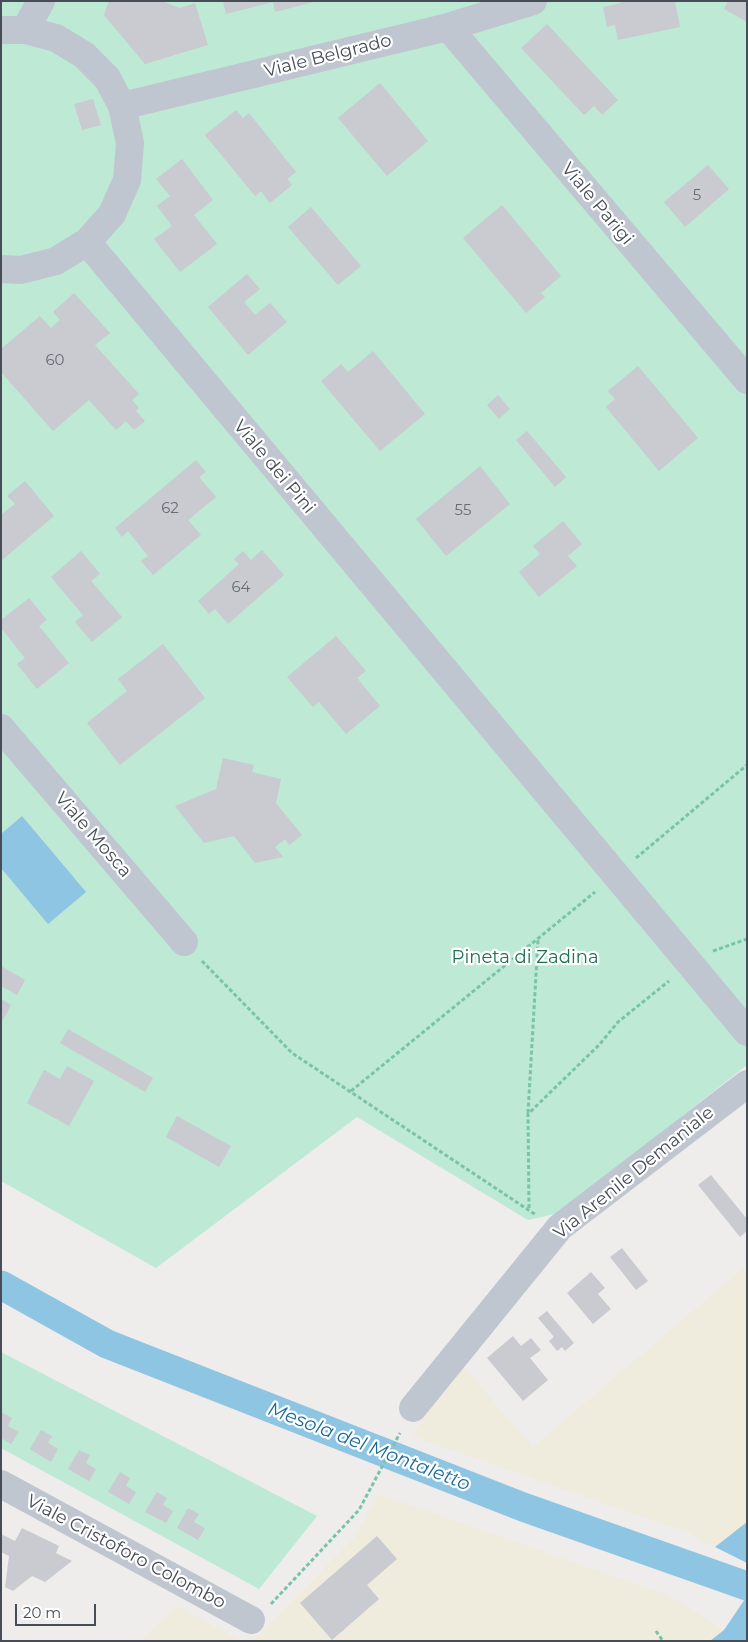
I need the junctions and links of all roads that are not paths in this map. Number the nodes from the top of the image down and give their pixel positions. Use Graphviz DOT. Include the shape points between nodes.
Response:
graph roads {
  1 [pos="41,1"];
  2 [pos="533,1"];
  3 [pos="448,27"];
  4 [pos="13,30"];
  5 [pos="122,106"];
  6 [pos="87,242"];
  7 [pos="1,269"];
  8 [pos="747,380"];
  9 [pos="1,728"];
  10 [pos="184,942"];
  11 [pos="747,1032"];
  12 [pos="747,1084"];
  13 [pos="413,1408"];
  14 [pos="1,1484"];
  15 [pos="252,1620"];
  1 -- 4 [label="street"];
  2 -- 3 [label="street, Viale Belgrado"];
  3 -- 5 [label="street, Viale Belgrado"];
  3 -- 8 [label="street, Viale Parigi"];
  4 -- 5 [label="street" via="56,38 84,55 107,78"];
  5 -- 6 [label="street" via="130,143 126,180 112,214"];
  6 -- 7 [label="street" via="56,261 20,270"];
  6 -- 11 [label="street, Viale dei Pini"];
  9 -- 10 [label="street, Viale Mosca"];
  12 -- 13 [label="street, Via Arenile Demaniale" via="560,1227"];
  14 -- 15 [label="street, Viale Cristoforo Colombo"];
}
